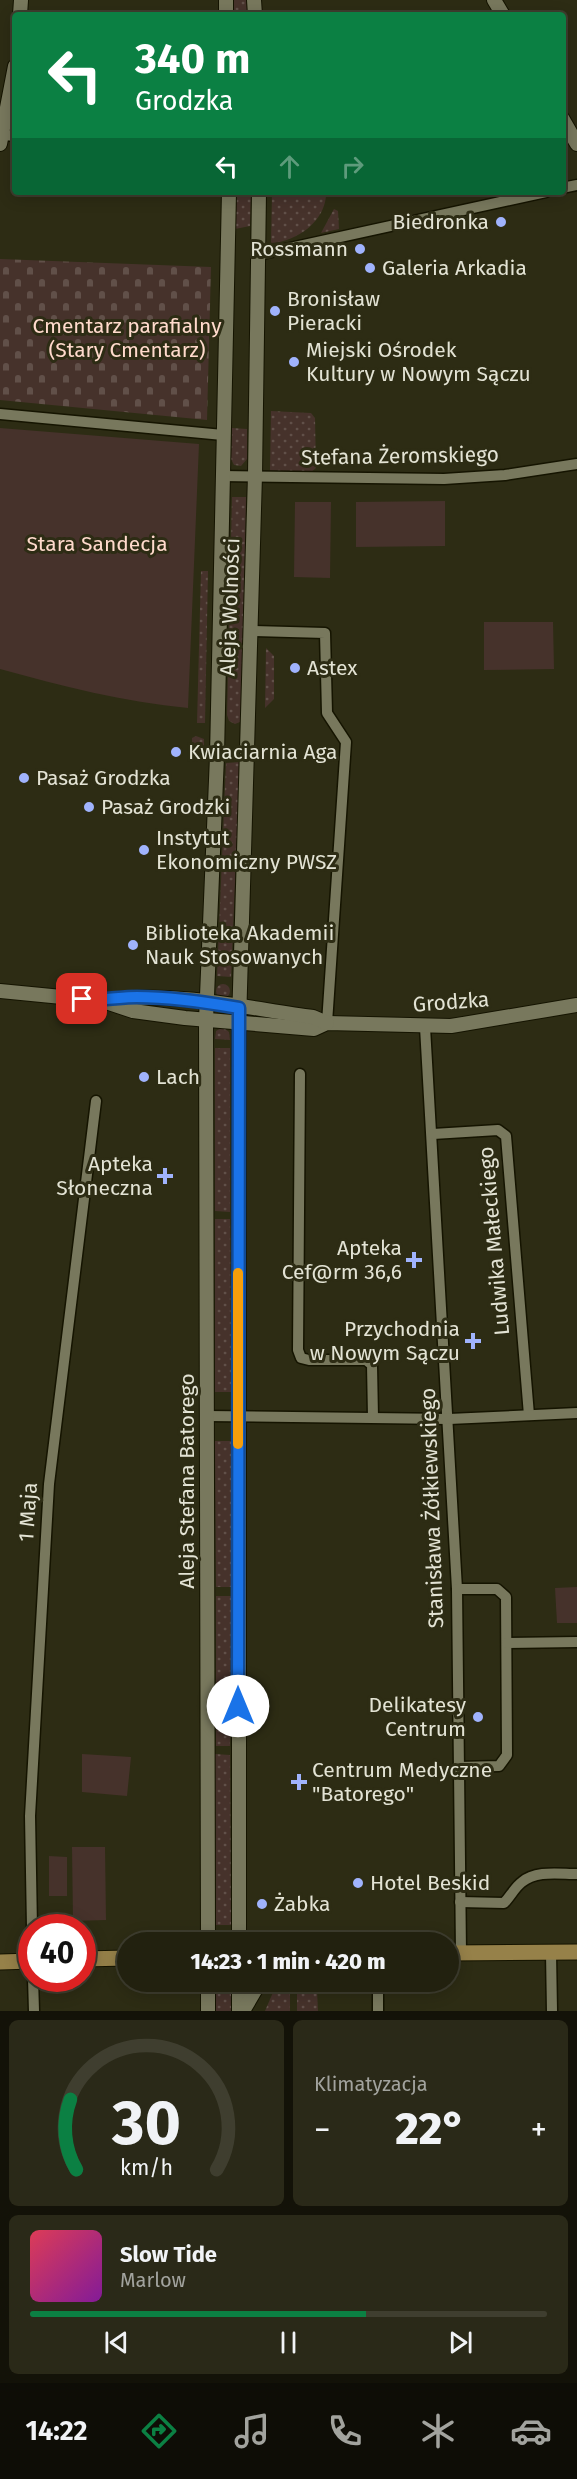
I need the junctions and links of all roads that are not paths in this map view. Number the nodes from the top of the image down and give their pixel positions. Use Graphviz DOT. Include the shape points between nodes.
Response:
graph roads {
  1 [pos="12,90"];
  2 [pos="566,125"];
  3 [pos="6,138"];
  4 [pos="577,144"];
  5 [pos="229,195"];
  6 [pos="259,195"];
  7 [pos="533,195"];
  8 [pos="258,255"];
  9 [pos="0,414"];
  10 [pos="223,435"];
  11 [pos="577,464"];
  12 [pos="255,475"];
  13 [pos="222,476"];
  14 [pos="251,631"];
  15 [pos="0,991"];
  16 [pos="103,1001"];
  17 [pos="206,1003"];
  18 [pos="577,1005"];
  19 [pos="239,1008"];
  20 [pos="206,1020"];
  21 [pos="238,1023"];
  22 [pos="327,1023"];
  23 [pos="425,1027"];
  24 [pos="300,1074"];
  25 [pos="96,1101"];
  26 [pos="433,1134"];
  27 [pos="577,1413"];
  28 [pos="207,1416"];
  29 [pos="238,1416"];
  30 [pos="529,1416"];
  31 [pos="373,1417"];
  32 [pos="449,1419"];
  33 [pos="457,1589"];
  34 [pos="577,1642"];
  35 [pos="507,1643"];
  36 [pos="458,1767"];
  37 [pos="577,1874"];
  38 [pos="460,1902"];
  39 [pos="32,1914"];
  40 [pos="208,1932"];
  41 [pos="239,1932"];
  42 [pos="457,1932"];
  43 [pos="577,1952"];
  44 [pos="459,1953"];
  45 [pos="551,1953"];
  46 [pos="117,1958"];
  47 [pos="96,1959"];
  48 [pos="18,1961"];
  49 [pos="0,1962"];
  50 [pos="33,1992"];
  51 [pos="208,1992"];
  52 [pos="240,1992"];
  53 [pos="253,1992"];
  54 [pos="378,1992"];
  55 [pos="34,2011"];
  56 [pos="208,2011"];
  57 [pos="241,2011"];
  58 [pos="378,2011"];
  59 [pos="552,2011"];
  1 -- 3 [label="street"];
  2 -- 4 [label="street"];
  5 -- 10 [label="street, Aleja Wolności"];
  6 -- 8 [label="street, Aleja Wolności"];
  7 -- 8 [label="street"];
  8 -- 12 [label="street, Aleja Wolności"];
  9 -- 10 [label="street"];
  10 -- 13 [label="street, Aleja Wolności"];
  11 -- 12 [label="street, Stefana Żeromskiego" via="444,479"];
  12 -- 13 [label="street, Stefana Żeromskiego"];
  12 -- 14 [label="street, Aleja Wolności"];
  13 -- 17 [label="street, Aleja Wolności" via="217,756"];
  14 -- 19 [label="street, Aleja Wolności"];
  14 -- 22 [label="street" via="325,633 327,713 346,742"];
  15 -- 16 [label="street, Grodzka"];
  16 -- 17 [label="street, Grodzka" via="134,997"];
  16 -- 20 [label="street, Grodzka" via="133,1011"];
  17 -- 19 [label="street, Grodzka"];
  17 -- 20 [label="street, Aleja Wolności"];
  18 -- 23 [label="street, Grodzka" via="486,1022"];
  19 -- 21 [label="street, Aleja Wolności"];
  19 -- 22 [label="street, Grodzka" via="313,1017"];
  20 -- 21 [label="street, Grodzka"];
  20 -- 28 [label="street, Aleja Stefana Batorego"];
  21 -- 22 [label="street, Grodzka" via="314,1029"];
  21 -- 29 [label="street"];
  22 -- 23 [label="street, Grodzka"];
  23 -- 26 [label="street, Stanisława Żółkiewskiego"];
  24 -- 31 [label="street" via="298,1350 301,1358 309,1360 366,1360 372,1365"];
  25 -- 39 [label="street, 1 Maja" via="49,1484 30,1816"];
  26 -- 30 [label="street, Ludwika Małeckiego" via="498,1130 506,1136"];
  26 -- 32 [label="street, Stanisława Żółkiewskiego"];
  27 -- 30 [label="street"];
  28 -- 29 [label="street"];
  28 -- 40 [label="street, Aleja Stefana Batorego"];
  29 -- 31 [label="street"];
  29 -- 41 [label="street"];
  30 -- 32 [label="street"];
  31 -- 32 [label="street"];
  32 -- 33 [label="street, Stanisława Żółkiewskiego"];
  33 -- 35 [label="street" via="497,1589 506,1597"];
  33 -- 36 [label="street, Stanisława Żółkiewskiego"];
  34 -- 35 [label="street"];
  35 -- 36 [label="street" via="507,1755 499,1766"];
  36 -- 38 [label="street, Stanisława Żółkiewskiego"];
  37 -- 38 [label="street" via="533,1875 520,1883 504,1903"];
  38 -- 42 [label="street, Stanisława Żółkiewskiego"];
  43 -- 45 [label="main road"];
  44 -- 45 [label="main road"];
  45 -- 59 [label="street"];
  46 -- 47 [label="main road"];
  48 -- 49 [label="main road"];
  50 -- 55 [label="street"];
  51 -- 56 [label="street"];
  52 -- 57 [label="street"];
  53 -- 57 [label="street"];
  54 -- 58 [label="street"];
}
